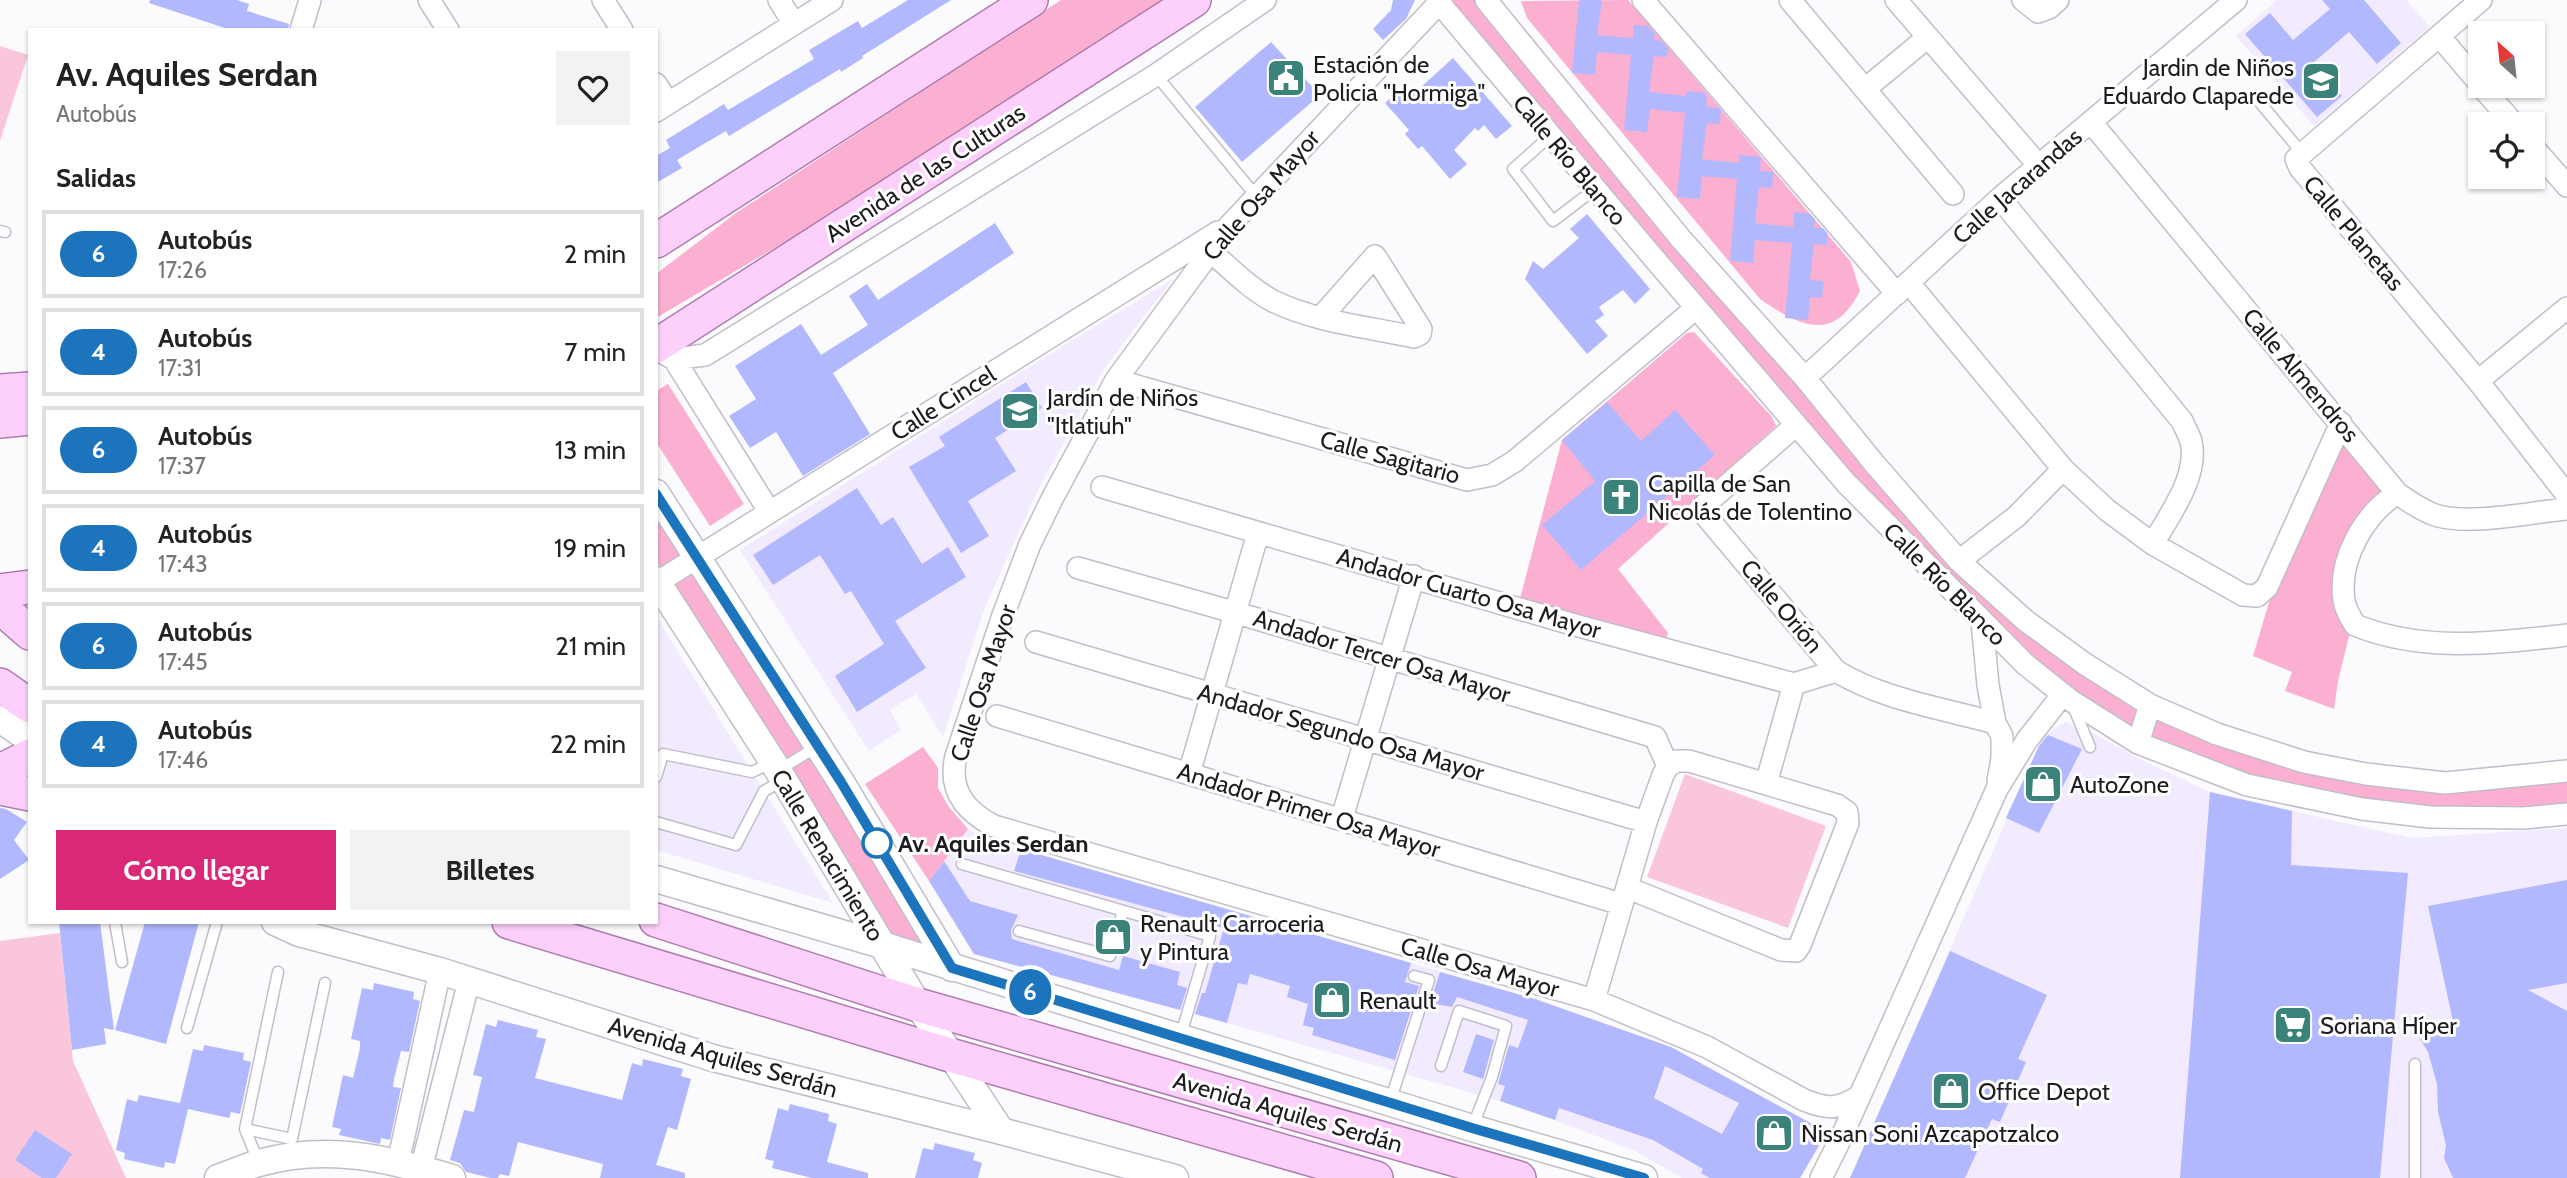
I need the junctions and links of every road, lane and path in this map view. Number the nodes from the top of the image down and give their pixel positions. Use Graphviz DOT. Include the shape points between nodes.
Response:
graph roads {
  1 [pos="310,0"];
  2 [pos="429,0"];
  3 [pos="603,0"];
  4 [pos="779,0"];
  5 [pos="832,0"];
  6 [pos="1031,0"];
  7 [pos="1194,0"];
  8 [pos="1265,0"];
  9 [pos="1486,0"];
  10 [pos="1643,0"];
  11 [pos="1790,0"];
  12 [pos="1896,0"];
  13 [pos="2058,0"];
  14 [pos="2236,0"];
  15 [pos="2481,0"];
  16 [pos="1438,1"];
  17 [pos="2031,6"];
  18 [pos="794,24"];
  19 [pos="302,28"];
  20 [pos="446,28"];
  21 [pos="621,28"];
  22 [pos="2439,36"];
  23 [pos="1928,37"];
  24 [pos="2468,70"];
  25 [pos="1156,75"];
  26 [pos="1864,89"];
  27 [pos="2492,98"];
  28 [pos="2257,99"];
  29 [pos="662,107"];
  30 [pos="2504,112"];
  31 [pos="2091,122"];
  32 [pos="1550,136"];
  33 [pos="2302,153"];
  34 [pos="2545,161"];
  35 [pos="2039,166"];
  36 [pos="2567,186"];
  37 [pos="1595,189"];
  38 [pos="1953,194"];
  39 [pos="1256,196"];
  40 [pos="2000,198"];
  41 [pos="1229,226"];
  42 [pos="658,241"];
  43 [pos="1210,251"];
  44 [pos="1903,288"];
  45 [pos="1696,308"];
  46 [pos="2567,308"];
  47 [pos="1322,316"];
  48 [pos="662,351"];
  49 [pos="1805,378"];
  50 [pos="1116,380"];
  51 [pos="2478,381"];
  52 [pos="28,389"];
  53 [pos="0,391"];
  54 [pos="28,418"];
  55 [pos="0,421"];
  56 [pos="2341,423"];
  57 [pos="1796,425"];
  58 [pos="1872,462"];
  59 [pos="2063,469"];
  60 [pos="1846,483"];
  61 [pos="1102,487"];
  62 [pos="2396,493"];
  63 [pos="2567,495"];
  64 [pos="658,497"];
  65 [pos="2567,509"];
  66 [pos="769,511"];
  67 [pos="1258,533"];
  68 [pos="2153,544"];
  69 [pos="698,556"];
  70 [pos="1959,561"];
  71 [pos="1078,568"];
  72 [pos="1414,576"];
  73 [pos="658,580"];
  74 [pos="658,583"];
  75 [pos="28,587"];
  76 [pos="0,591"];
  77 [pos="0,601"];
  78 [pos="1237,613"];
  79 [pos="1982,621"];
  80 [pos="28,631"];
  81 [pos="2567,635"];
  82 [pos="1036,642"];
  83 [pos="1388,658"];
  84 [pos="1836,671"];
  85 [pos="1794,684"];
  86 [pos="0,685"];
  87 [pos="1212,693"];
  88 [pos="2067,697"];
  89 [pos="28,705"];
  90 [pos="2150,705"];
  91 [pos="997,716"];
  92 [pos="0,719"];
  93 [pos="1995,723"];
  94 [pos="1366,738"];
  95 [pos="28,739"];
  96 [pos="2138,743"];
  97 [pos="818,746"];
  98 [pos="2090,747"];
  99 [pos="28,757"];
  100 [pos="1668,766"];
  101 [pos="658,770"];
  102 [pos="0,771"];
  103 [pos="778,771"];
  104 [pos="2567,771"];
  105 [pos="1189,774"];
  106 [pos="2365,774"];
  107 [pos="1766,784"];
  108 [pos="0,788"];
  109 [pos="1997,789"];
  110 [pos="28,794"];
  111 [pos="2362,809"];
  112 [pos="2567,814"];
  113 [pos="1342,818"];
  114 [pos="1646,822"];
  115 [pos="658,823"];
  116 [pos="962,864"];
  117 [pos="658,880"];
  118 [pos="1625,896"];
  119 [pos="1123,911"];
  120 [pos="658,921"];
  121 [pos="115,924"];
  122 [pos="216,924"];
  123 [pos="279,924"];
  124 [pos="516,924"];
  125 [pos="1019,931"];
  126 [pos="882,945"];
  127 [pos="122,962"];
  128 [pos="952,968"];
  129 [pos="440,971"];
  130 [pos="278,972"];
  131 [pos="1414,976"];
  132 [pos="470,981"];
  133 [pos="325,983"];
  134 [pos="1594,1000"];
  135 [pos="918,1005"];
  136 [pos="187,1028"];
  137 [pos="1180,1038"];
  138 [pos="950,1055"];
  139 [pos="2415,1064"];
  140 [pos="1441,1066"];
  141 [pos="1858,1097"];
  142 [pos="1390,1102"];
  143 [pos="1472,1128"];
  144 [pos="245,1129"];
  145 [pos="1001,1131"];
  146 [pos="259,1163"];
  147 [pos="410,1166"];
  148 [pos="218,1178"];
  149 [pos="452,1178"];
  150 [pos="1175,1178"];
  151 [pos="1376,1178"];
  152 [pos="1520,1178"];
  153 [pos="1644,1178"];
  154 [pos="1821,1178"];
  155 [pos="2415,1178"];
  1 -- 19 [label="street"];
  2 -- 20 [label="street"];
  3 -- 21 [label="street"];
  4 -- 18 [label="street"];
  5 -- 18 [label="street"];
  6 -- 42 [label="main road"];
  7 -- 48 [label="main road, Avenida de las Culturas"];
  8 -- 25 [label="street"];
  9 -- 49 [label="street, Calle Río Blanco" via="1681,239"];
  10 -- 44 [label="street"];
  11 -- 26 [label="street"];
  12 -- 23 [label="street"];
  13 -- 17 [label="street" via="2049,8"];
  14 -- 31 [label="street, Calle Jacarandas"];
  15 -- 22 [label="street, Calle Planetas"];
  16 -- 32 [label="street, Calle Río Blanco"];
  16 -- 39 [label="street, Calle Osa Mayor"];
  18 -- 29 [label="street"];
  22 -- 24 [label="street"];
  22 -- 33 [label="street, Calle Planetas"];
  23 -- 26 [label="street"];
  23 -- 35 [label="street"];
  25 -- 39 [label="lane"];
  25 -- 48 [label="street" via="705,355"];
  26 -- 38 [label="street"];
  27 -- 30 [label="street"];
  28 -- 33 [label="lane"];
  31 -- 35 [label="street, Calle Jacarandas"];
  31 -- 56 [label="street, Calle Almendros"];
  32 -- 37 [label="street, Calle Río Blanco"];
  32 -- 37 [label="lane" via="1513,169 1553,221"];
  33 -- 51 [label="street, Calle Planetas" via="2296,159 2300,169"];
  34 -- 36 [label="street"];
  35 -- 40 [label="street, Calle Jacarandas"];
  37 -- 45 [label="street, Calle Río Blanco"];
  39 -- 41 [label="street, Calle Osa Mayor"];
  40 -- 44 [label="street, Calle Jacarandas"];
  40 -- 68 [label="street" via="2182,421 2191,441 2187,479"];
  41 -- 43 [label="street, Calle Osa Mayor"];
  41 -- 66 [label="street, Calle Cincel"];
  43 -- 47 [label="street" via="1270,299"];
  43 -- 50 [label="street, Calle Osa Mayor"];
  44 -- 49 [label="street, Calle Jacarandas"];
  44 -- 59 [label="street"];
  45 -- 50 [label="street, Calle Sagitario" via="1515,461 1492,475 1468,480"];
  45 -- 57 [label="street, Calle Río Blanco"];
  46 -- 51 [label="street"];
  47 -- 47 [label="street" via="1414,337 1421,329 1375,256"];
  48 -- 66 [label="street"];
  49 -- 58 [label="street, Calle Río Blanco"];
  50 -- 134 [label="street, Calle Osa Mayor" via="1052,497 1002,618 954,765 961,801 994,826"];
  51 -- 63 [label="street, Calle Planetas"];
  52 -- 53 [label="main road"];
  54 -- 55 [label="main road"];
  56 -- 62 [label="street, Calle Almendros"];
  56 -- 68 [label="street" via="2267,587 2257,596 2243,595"];
  57 -- 60 [label="street, Calle Río Blanco"];
  57 -- 84 [label="street, Calle Orión" via="1700,509"];
  58 -- 60 [label="street"];
  58 -- 70 [label="street, Calle Río Blanco"];
  59 -- 68 [label="street"];
  59 -- 70 [label="street" via="2017,516"];
  60 -- 79 [label="street, Calle Río Blanco"];
  61 -- 67 [label="street, Andador Cuarto Osa Mayor"];
  62 -- 65 [label="street, Calle Almendros" via="2436,515 2460,519"];
  62 -- 81 [label="street" via="2367,519 2345,567 2344,602 2355,625 2441,645"];
  64 -- 69 [label="street, Calle Renacimiento"];
  66 -- 69 [label="street, Calle Cincel"];
  67 -- 72 [label="street, Andador Cuarto Osa Mayor"];
  67 -- 78 [label="street"];
  69 -- 73 [label="street, Calle Cincel"];
  69 -- 97 [label="street, Calle Renacimiento"];
  70 -- 90 [label="street, Calle Río Blanco" via="2026,621"];
  71 -- 78 [label="street, Andador Tercer Osa Mayor"];
  72 -- 83 [label="street"];
  72 -- 85 [label="street, Andador Cuarto Osa Mayor"];
  74 -- 103 [label="street, Calle Renacimiento"];
  75 -- 76 [label="main road"];
  77 -- 80 [label="main road"];
  78 -- 83 [label="street, Andador Tercer Osa Mayor"];
  78 -- 87 [label="street"];
  79 -- 88 [label="street, Calle Río Blanco"];
  79 -- 93 [label="street"];
  82 -- 87 [label="street, Andador Segundo Osa Mayor"];
  83 -- 94 [label="street"];
  83 -- 100 [label="street, Andador Tercer Osa Mayor" via="1655,737"];
  84 -- 85 [label="street"];
  84 -- 93 [label="street, Calle Orión" via="1876,691"];
  85 -- 107 [label="street"];
  86 -- 89 [label="main road"];
  87 -- 94 [label="street, Andador Segundo Osa Mayor"];
  87 -- 105 [label="street"];
  88 -- 96 [label="street, Calle Río Blanco"];
  88 -- 98 [label="lane"];
  88 -- 109 [label="street" via="2026,740"];
  90 -- 96 [label="street"];
  90 -- 106 [label="street, Calle Río Blanco" via="2279,754"];
  91 -- 105 [label="street, Andador Primer Osa Mayor"];
  92 -- 95 [label="street"];
  93 -- 109 [label="street" via="2002,736"];
  94 -- 113 [label="street"];
  94 -- 114 [label="street, Andador Segundo Osa Mayor"];
  96 -- 111 [label="street, Calle Río Blanco" via="2247,785"];
  97 -- 103 [label="lane"];
  97 -- 128 [label="street, Calle Renacimiento"];
  99 -- 102 [label="main road"];
  100 -- 107 [label="street" via="1689,761"];
  100 -- 114 [label="street"];
  101 -- 103 [label="lane" via="663,754 752,772"];
  103 -- 115 [label="lane" via="736,845"];
  103 -- 126 [label="street, Calle Renacimiento"];
  104 -- 106 [label="street, Calle Río Blanco" via="2445,783"];
  105 -- 113 [label="street, Andador Primer Osa Mayor"];
  106 -- 111 [label="street"];
  107 -- 118 [label="street, Andador Primer Osa Mayor" via="1847,812 1848,823 1796,951 1781,950"];
  108 -- 110 [label="main road"];
  109 -- 141 [label="street"];
  111 -- 112 [label="street, Calle Río Blanco" via="2430,817"];
  113 -- 118 [label="street, Andador Primer Osa Mayor"];
  114 -- 118 [label="street"];
  116 -- 119 [label="lane"];
  117 -- 126 [label="street, Avenida Aquiles Serdán"];
  118 -- 134 [label="street"];
  119 -- 125 [label="lane" via="1110,956"];
  119 -- 137 [label="lane" via="1210,936"];
  120 -- 135 [label="main road, Avenida Aquiles Serdán"];
  121 -- 127 [label="lane"];
  122 -- 136 [label="lane"];
  123 -- 129 [label="street, Avenida Aquiles Serdán"];
  124 -- 138 [label="main road, Avenida Aquiles Serdán"];
  126 -- 128 [label="street, Avenida Aquiles Serdán"];
  126 -- 135 [label="street, Calle Renacimiento"];
  128 -- 137 [label="street, Avenida Aquiles Serdán"];
  129 -- 132 [label="street, Avenida Aquiles Serdán"];
  129 -- 147 [label="street"];
  130 -- 144 [label="lane"];
  131 -- 142 [label="lane" via="1429,980"];
  132 -- 145 [label="street, Avenida Aquiles Serdán" via="713,1058"];
  132 -- 147 [label="street"];
  133 -- 144 [label="lane" via="292,1139"];
  134 -- 141 [label="street, Calle Osa Mayor" via="1707,1047 1811,1103 1833,1107"];
  135 -- 138 [label="street, Calle Renacimiento"];
  135 -- 152 [label="main road, Avenida Aquiles Serdán"];
  137 -- 142 [label="street, Avenida Aquiles Serdán"];
  138 -- 145 [label="street, Calle Renacimiento"];
  138 -- 151 [label="main road, Avenida Aquiles Serdán"];
  139 -- 155 [label="lane"];
  140 -- 143 [label="lane" via="1459,1011 1506,1026"];
  141 -- 154 [label="street"];
  142 -- 143 [label="street, Avenida Aquiles Serdán"];
  143 -- 153 [label="street, Avenida Aquiles Serdán"];
  144 -- 146 [label="lane"];
  145 -- 150 [label="street, Avenida Aquiles Serdán"];
  146 -- 147 [label="street" via="305,1154 361,1155"];
  146 -- 148 [label="street"];
  147 -- 149 [label="street"];
}
